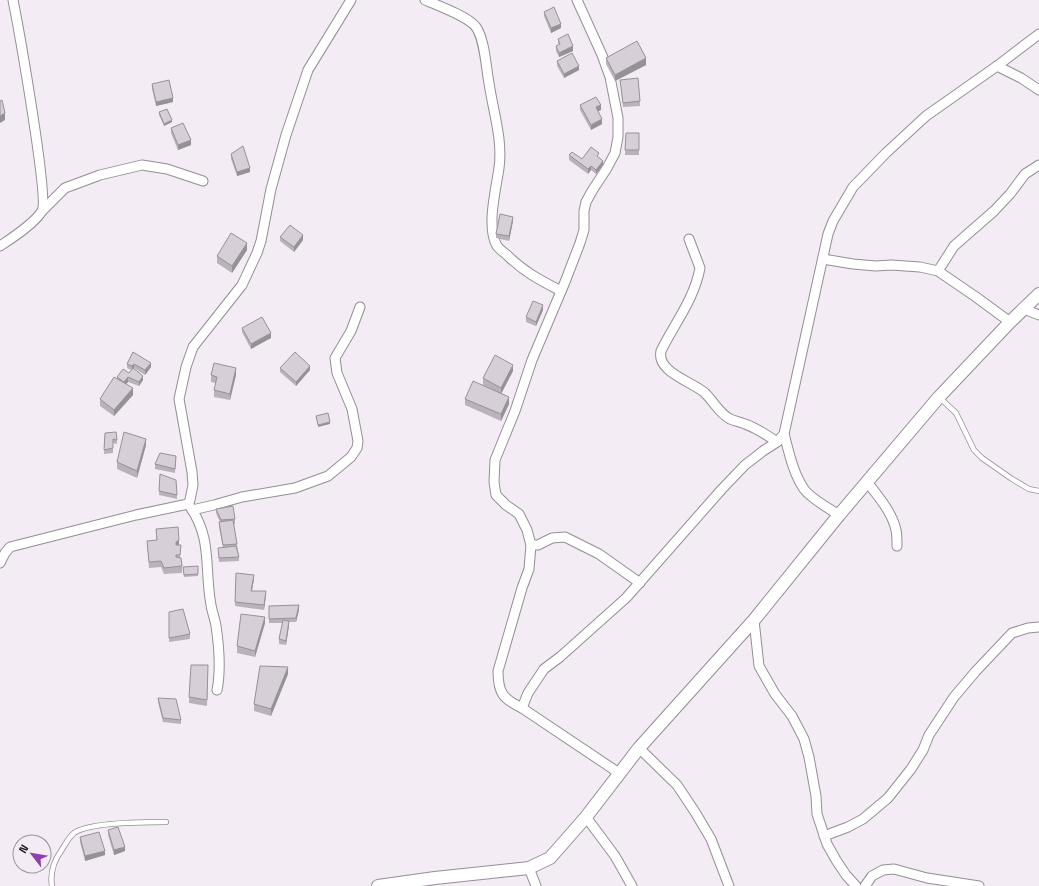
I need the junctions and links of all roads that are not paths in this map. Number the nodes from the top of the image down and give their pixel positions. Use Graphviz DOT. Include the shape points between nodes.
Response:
graph roads {
  1 [pos="13,0"];
  2 [pos="351,0"];
  3 [pos="425,0"];
  4 [pos="577,0"];
  5 [pos="1039,34"];
  6 [pos="997,66"];
  7 [pos="1039,90"];
  8 [pos="1039,165"];
  9 [pos="203,181"];
  10 [pos="43,210"];
  11 [pos="689,239"];
  12 [pos="0,246"];
  13 [pos="824,259"];
  14 [pos="938,271"];
  15 [pos="561,291"];
  16 [pos="1039,294"];
  17 [pos="360,308"];
  18 [pos="1024,309"];
  19 [pos="1039,315"];
  20 [pos="1010,322"];
  21 [pos="939,397"];
  22 [pos="784,434"];
  23 [pos="777,442"];
  24 [pos="866,482"];
  25 [pos="1039,491"];
  26 [pos="190,507"];
  27 [pos="839,515"];
  28 [pos="531,545"];
  29 [pos="897,546"];
  30 [pos="0,563"];
  31 [pos="640,583"];
  32 [pos="754,620"];
  33 [pos="1039,627"];
  34 [pos="217,690"];
  35 [pos="522,708"];
  36 [pos="639,748"];
  37 [pos="619,773"];
  38 [pos="586,817"];
  39 [pos="166,822"];
  40 [pos="824,836"];
  41 [pos="529,868"];
  42 [pos="422,883"];
  43 [pos="52,886"];
  44 [pos="378,886"];
  45 [pos="536,886"];
  46 [pos="632,886"];
  47 [pos="729,886"];
  48 [pos="856,886"];
  49 [pos="865,886"];
  50 [pos="979,886"];
  1 -- 10 [label="street" via="36,141"];
  2 -- 26 [label="street" via="308,70 273,181 257,253 242,285 192,347 179,399 192,472"];
  3 -- 15 [label="street" via="460,16 476,27 484,52 499,148 492,222 497,246 530,275"];
  4 -- 15 [label="street" via="610,77 618,118 618,137 615,153 586,202 584,230"];
  5 -- 6 [label="street"];
  6 -- 7 [label="street"];
  6 -- 13 [label="street" via="926,116 853,187 828,234"];
  8 -- 14 [label="street" via="1025,174 994,211 954,246"];
  9 -- 10 [label="street" via="167,169 142,166 100,175 65,188"];
  10 -- 12 [label="street"];
  11 -- 23 [label="street" via="700,268 699,273 691,298 661,352 661,361 678,377 704,392 719,411 731,420 746,424"];
  13 -- 14 [label="street" via="876,266 920,267"];
  13 -- 22 [label="street"];
  14 -- 20 [label="street"];
  15 -- 28 [label="street" via="495,460 496,495 519,514"];
  16 -- 18 [label="street"];
  17 -- 26 [label="street" via="351,331 335,358 337,373 352,409 358,441 357,448 350,457 328,476 295,488"];
  18 -- 19 [label="street"];
  18 -- 20 [label="street"];
  20 -- 21 [label="street"];
  21 -- 24 [label="street"];
  21 -- 25 [label="lane" via="956,413 974,450 982,458 1029,489"];
  22 -- 23 [label="street"];
  22 -- 27 [label="street" via="792,464 804,490"];
  23 -- 31 [label="street" via="745,465"];
  24 -- 27 [label="street"];
  24 -- 29 [label="street" via="882,501 890,516"];
  26 -- 30 [label="street" via="136,515 10,547"];
  26 -- 34 [label="street" via="198,520 208,558 211,605 218,642"];
  27 -- 32 [label="street"];
  28 -- 31 [label="street" via="538,545 552,538 566,537 599,554"];
  28 -- 35 [label="street" via="529,569 498,671 498,684 502,694"];
  31 -- 35 [label="street" via="600,622 544,669 528,693"];
  32 -- 36 [label="street"];
  32 -- 40 [label="street" via="759,666 774,694 792,716 804,738 816,796 817,814"];
  33 -- 40 [label="street" via="1012,633 976,671 954,697 911,769 888,798 863,819"];
  35 -- 37 [label="street"];
  36 -- 37 [label="street"];
  36 -- 47 [label="street" via="677,785 695,812 711,840"];
  37 -- 38 [label="street"];
  38 -- 41 [label="street" via="550,858"];
  38 -- 46 [label="street" via="615,856"];
  39 -- 43 [label="lane" via="99,826 74,833 58,855 53,867"];
  40 -- 48 [label="street" via="836,860"];
  41 -- 42 [label="street"];
  41 -- 45 [label="street"];
  42 -- 44 [label="street"];
  49 -- 50 [label="street" via="872,876 883,870 894,870"];
}
